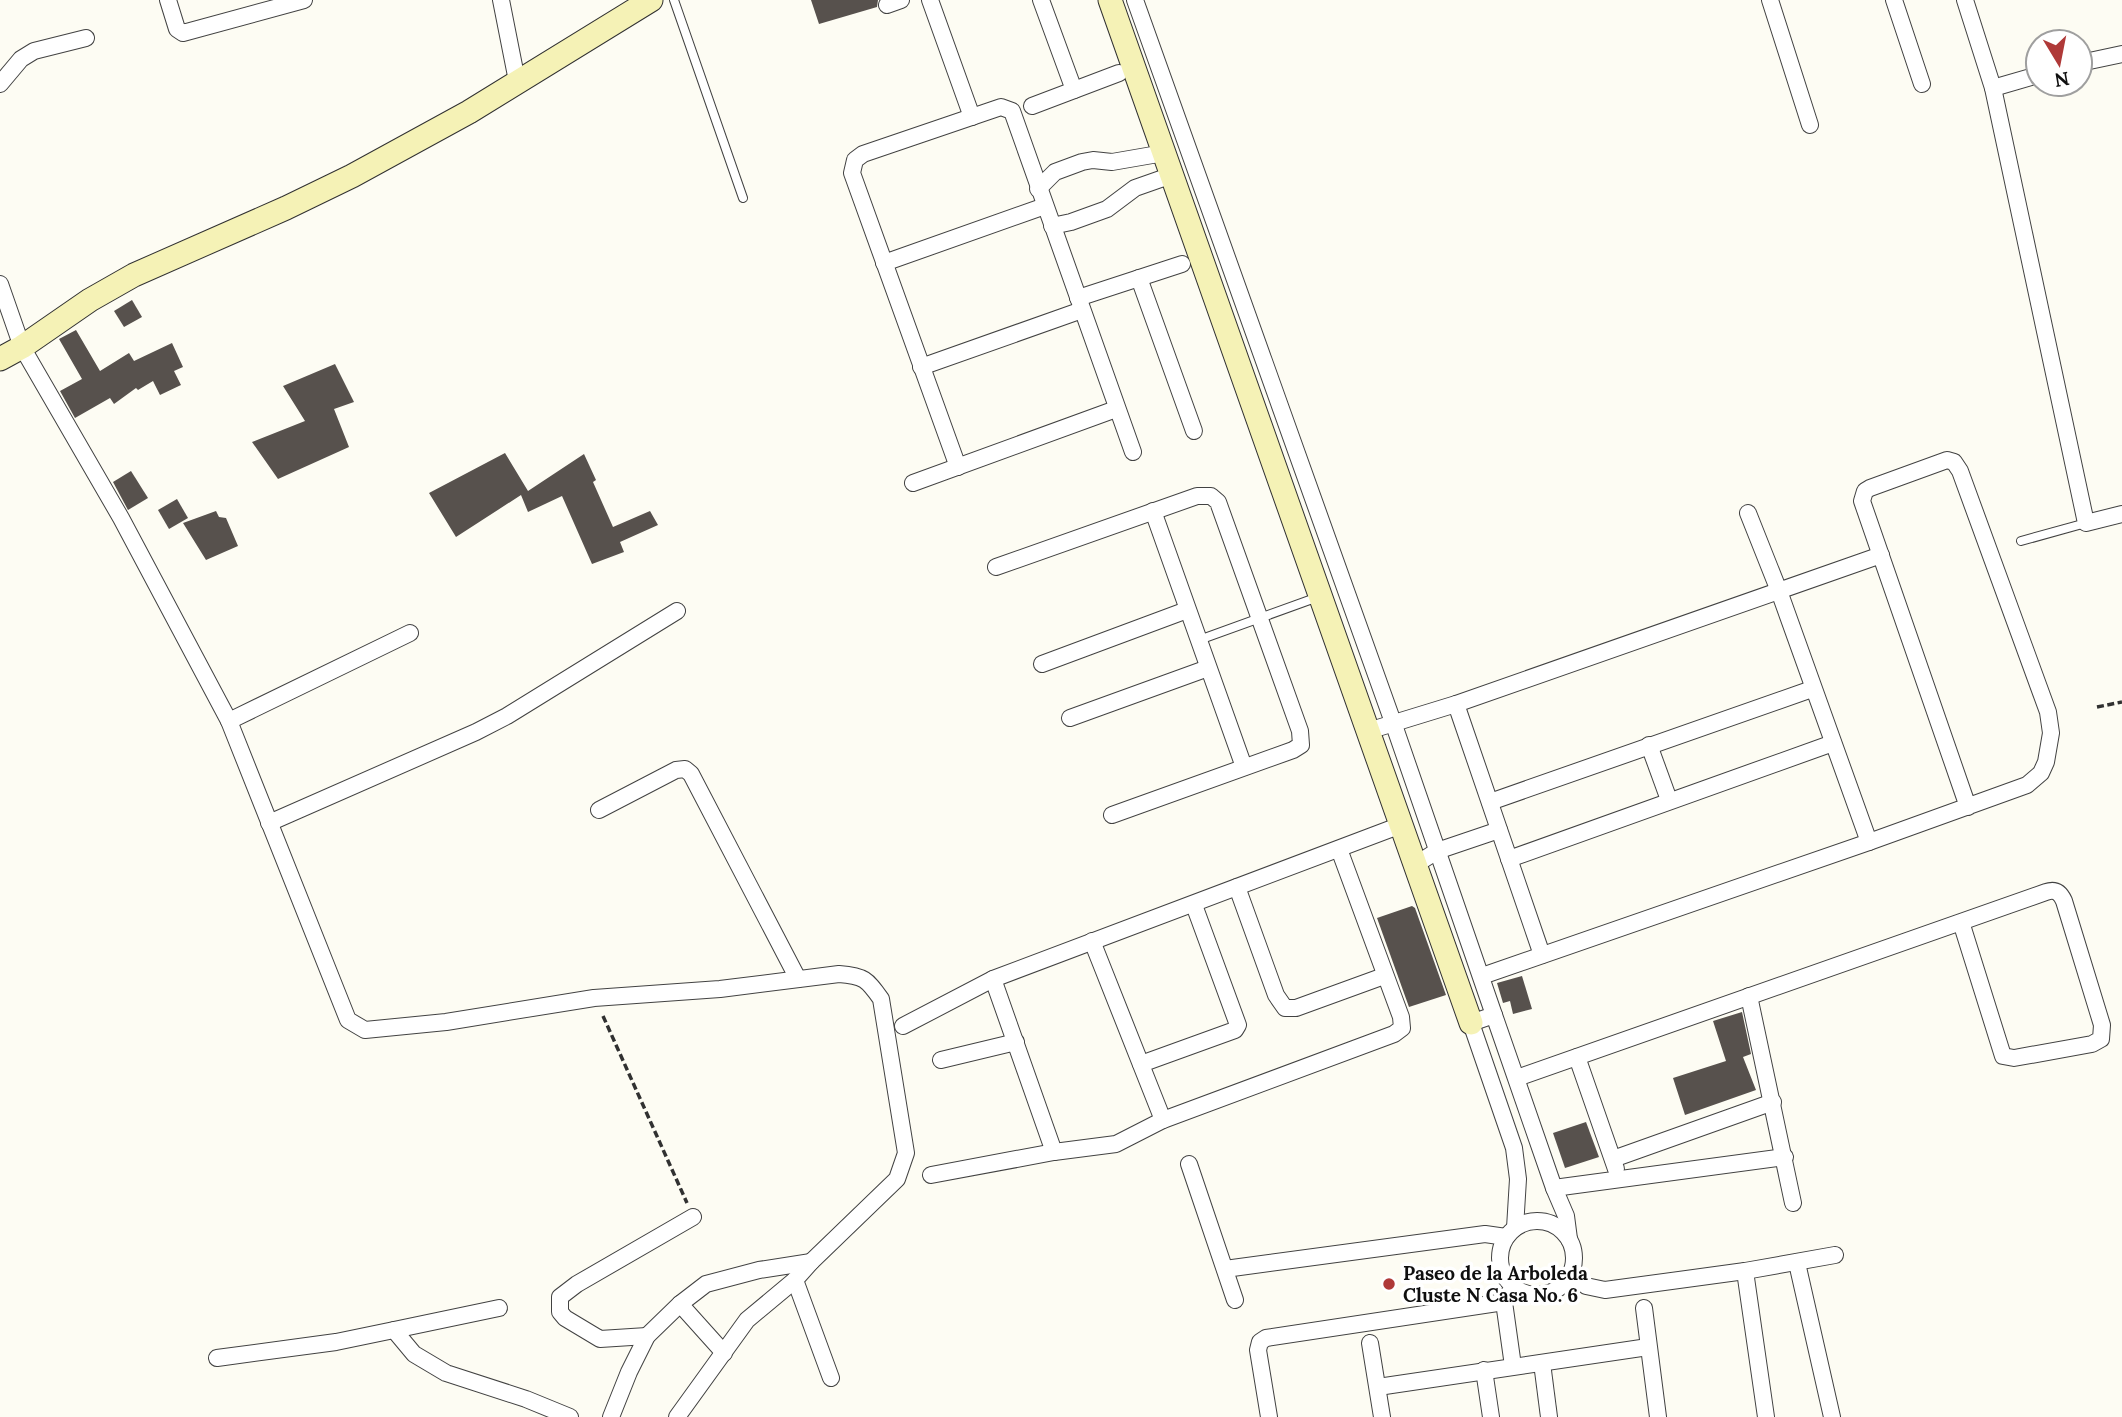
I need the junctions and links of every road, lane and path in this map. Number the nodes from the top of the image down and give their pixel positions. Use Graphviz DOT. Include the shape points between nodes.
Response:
graph roads {
  1 [pos="168,0"];
  2 [pos="304,0"];
  3 [pos="502,0"];
  4 [pos="651,0"];
  5 [pos="674,0"];
  6 [pos="930,0"];
  7 [pos="1041,0"];
  8 [pos="1110,0"];
  9 [pos="1135,0"];
  10 [pos="1770,0"];
  11 [pos="1894,0"];
  12 [pos="1965,0"];
  13 [pos="86,38"];
  14 [pos="2122,54"];
  15 [pos="2094,61"];
  16 [pos="1119,73"];
  17 [pos="2024,79"];
  18 [pos="517,81"];
  19 [pos="0,84"];
  20 [pos="1922,84"];
  21 [pos="1993,88"];
  22 [pos="1074,90"];
  23 [pos="1032,106"];
  24 [pos="972,117"];
  25 [pos="1810,125"];
  26 [pos="1164,153"];
  27 [pos="1172,175"];
  28 [pos="1038,189"];
  29 [pos="743,198"];
  30 [pos="1045,206"];
  31 [pos="1052,226"];
  32 [pos="884,263"];
  33 [pos="1182,264"];
  34 [pos="1139,278"];
  35 [pos="0,284"];
  36 [pos="1080,304"];
  37 [pos="22,348"];
  38 [pos="0,359"];
  39 [pos="921,368"];
  40 [pos="1116,410"];
  41 [pos="1194,431"];
  42 [pos="1133,452"];
  43 [pos="958,467"];
  44 [pos="913,483"];
  45 [pos="1153,511"];
  46 [pos="1748,513"];
  47 [pos="2122,514"];
  48 [pos="2086,523"];
  49 [pos="2021,541"];
  50 [pos="1881,555"];
  51 [pos="996,567"];
  52 [pos="1779,591"];
  53 [pos="1321,596"];
  54 [pos="1187,610"];
  55 [pos="677,611"];
  56 [pos="1261,617"];
  57 [pos="410,633"];
  58 [pos="1199,640"];
  59 [pos="1042,664"];
  60 [pos="1208,668"];
  61 [pos="1812,689"];
  62 [pos="2122,702"];
  63 [pos="1456,704"];
  64 [pos="2097,707"];
  65 [pos="1070,718"];
  66 [pos="229,721"];
  67 [pos="1394,725"];
  68 [pos="1368,731"];
  69 [pos="1833,743"];
  70 [pos="1649,745"];
  71 [pos="1244,767"];
  72 [pos="1669,800"];
  73 [pos="1490,803"];
  74 [pos="1968,807"];
  75 [pos="599,810"];
  76 [pos="1112,815"];
  77 [pos="269,823"];
  78 [pos="1401,825"];
  79 [pos="1499,830"];
  80 [pos="1869,842"];
  81 [pos="1339,849"];
  82 [pos="1437,851"];
  83 [pos="1508,859"];
  84 [pos="1415,865"];
  85 [pos="1237,887"];
  86 [pos="1194,905"];
  87 [pos="1961,922"];
  88 [pos="1093,941"];
  89 [pos="1542,955"];
  90 [pos="1384,976"];
  91 [pos="1482,976"];
  92 [pos="799,979"];
  93 [pos="993,979"];
  94 [pos="1749,996"];
  95 [pos="594,998"];
  96 [pos="1494,1015"];
  97 [pos="1471,1023"];
  98 [pos="903,1026"];
  99 [pos="1016,1042"];
  100 [pos="1577,1057"];
  101 [pos="941,1060"];
  102 [pos="1141,1064"];
  103 [pos="1517,1078"];
  104 [pos="1773,1102"];
  105 [pos="1163,1120"];
  106 [pos="1054,1152"];
  107 [pos="1785,1157"];
  108 [pos="1613,1159"];
  109 [pos="1189,1164"];
  110 [pos="931,1175"];
  111 [pos="1618,1178"];
  112 [pos="1554,1188"];
  113 [pos="1793,1203"];
  114 [pos="693,1217"];
  115 [pos="1511,1232"];
  116 [pos="1569,1239"];
  117 [pos="1835,1255"];
  118 [pos="811,1262"];
  119 [pos="1797,1263"];
  120 [pos="1225,1269"];
  121 [pos="1745,1270"];
  122 [pos="1572,1272"];
  123 [pos="795,1280"];
  124 [pos="1513,1287"];
  125 [pos="1235,1300"];
  126 [pos="1504,1302"];
  127 [pos="680,1304"];
  128 [pos="499,1308"];
  129 [pos="1644,1308"];
  130 [pos="394,1330"];
  131 [pos="647,1336"];
  132 [pos="1370,1343"];
  133 [pos="1648,1347"];
  134 [pos="724,1353"];
  135 [pos="217,1358"];
  136 [pos="1542,1363"];
  137 [pos="1513,1366"];
  138 [pos="1484,1370"];
  139 [pos="831,1378"];
  140 [pos="1378,1387"];
  141 [pos="570,1417"];
  142 [pos="611,1417"];
  143 [pos="677,1417"];
  144 [pos="1269,1417"];
  145 [pos="1382,1417"];
  146 [pos="1491,1417"];
  147 [pos="1549,1417"];
  148 [pos="1658,1417"];
  149 [pos="1766,1417"];
  150 [pos="1832,1417"];
  1 -- 2 [label="street" via="177,29 183,33"];
  3 -- 18 [label="street"];
  4 -- 18 [label="street"];
  5 -- 29 [label="lane"];
  6 -- 24 [label="street"];
  7 -- 22 [label="street"];
  8 -- 26 [label="street"];
  9 -- 67 [label="street"];
  10 -- 25 [label="street"];
  11 -- 20 [label="street"];
  12 -- 21 [label="street"];
  13 -- 19 [label="street" via="34,51 21,58"];
  14 -- 15 [label="street"];
  16 -- 22 [label="street"];
  17 -- 21 [label="street"];
  18 -- 37 [label="street" via="352,176 134,275"];
  21 -- 48 [label="street"];
  22 -- 23 [label="street"];
  24 -- 28 [label="street" via="1001,107 1012,111"];
  24 -- 32 [label="street" via="855,160 852,173"];
  26 -- 27 [label="street"];
  26 -- 28 [label="street" via="1082,162 1055,172"];
  27 -- 31 [label="street" via="1135,188 1107,209"];
  27 -- 53 [label="street"];
  28 -- 30 [label="street"];
  30 -- 31 [label="street"];
  30 -- 32 [label="street"];
  31 -- 36 [label="street"];
  32 -- 39 [label="street"];
  33 -- 34 [label="street"];
  34 -- 36 [label="street"];
  34 -- 41 [label="street"];
  35 -- 37 [label="street"];
  36 -- 39 [label="street"];
  36 -- 40 [label="street"];
  37 -- 38 [label="street"];
  37 -- 66 [label="street" via="121,518"];
  39 -- 43 [label="street"];
  40 -- 42 [label="street"];
  40 -- 43 [label="street"];
  43 -- 44 [label="street"];
  45 -- 51 [label="street"];
  45 -- 54 [label="street"];
  45 -- 56 [label="street" via="1197,496 1215,498"];
  46 -- 52 [label="street"];
  47 -- 48 [label="street"];
  48 -- 49 [label="lane"];
  50 -- 52 [label="street"];
  50 -- 74 [label="street"];
  50 -- 74 [label="street" via="1863,506 1865,491 1947,460 1954,463 1961,471 2051,724 2046,762 2036,779"];
  52 -- 61 [label="street"];
  52 -- 63 [label="street"];
  53 -- 56 [label="lane"];
  53 -- 68 [label="street"];
  54 -- 58 [label="street"];
  54 -- 59 [label="street"];
  55 -- 77 [label="street" via="507,716"];
  56 -- 58 [label="lane"];
  56 -- 71 [label="street" via="1301,741 1293,751"];
  57 -- 66 [label="street"];
  58 -- 60 [label="street"];
  60 -- 65 [label="street"];
  60 -- 71 [label="street"];
  61 -- 69 [label="street"];
  61 -- 70 [label="street"];
  62 -- 64 [label="path"];
  63 -- 67 [label="street"];
  63 -- 73 [label="street"];
  66 -- 77 [label="street"];
  67 -- 68 [label="street"];
  67 -- 82 [label="street"];
  68 -- 78 [label="street"];
  69 -- 72 [label="street"];
  69 -- 80 [label="street"];
  70 -- 72 [label="street"];
  70 -- 73 [label="street"];
  71 -- 76 [label="street"];
  72 -- 83 [label="street"];
  73 -- 79 [label="street"];
  74 -- 80 [label="street"];
  75 -- 92 [label="street" via="676,770 691,774"];
  77 -- 95 [label="street" via="348,1020 356,1027 446,1022"];
  78 -- 81 [label="street"];
  78 -- 84 [label="street"];
  79 -- 82 [label="street"];
  79 -- 83 [label="street"];
  80 -- 89 [label="street"];
  81 -- 85 [label="street"];
  81 -- 90 [label="street"];
  82 -- 84 [label="street"];
  82 -- 91 [label="street"];
  83 -- 89 [label="street"];
  84 -- 97 [label="street"];
  85 -- 86 [label="street"];
  85 -- 90 [label="street" via="1276,995 1285,1007 1296,1008"];
  86 -- 88 [label="street"];
  86 -- 102 [label="street" via="1238,1025 1235,1030"];
  87 -- 87 [label="street" via="2003,1056 2014,1058 2101,1039 2102,1026 2064,901 2057,892"];
  87 -- 94 [label="street"];
  88 -- 93 [label="street"];
  88 -- 102 [label="street"];
  89 -- 91 [label="street"];
  90 -- 105 [label="street" via="1401,1017 1402,1027 1394,1034"];
  91 -- 96 [label="street"];
  92 -- 95 [label="street"];
  92 -- 118 [label="street" via="859,975 881,999 906,1153 897,1179"];
  93 -- 98 [label="street"];
  93 -- 99 [label="street"];
  94 -- 100 [label="street"];
  94 -- 104 [label="street"];
  95 -- 114 [label="path"];
  96 -- 97 [label="street"];
  96 -- 103 [label="street"];
  97 -- 115 [label="street" via="1514,1148 1518,1179"];
  99 -- 101 [label="street"];
  99 -- 106 [label="street"];
  100 -- 103 [label="street"];
  100 -- 108 [label="street"];
  102 -- 105 [label="street"];
  103 -- 112 [label="street"];
  104 -- 107 [label="street"];
  104 -- 108 [label="street"];
  105 -- 106 [label="street" via="1116,1144"];
  106 -- 110 [label="street"];
  107 -- 111 [label="street"];
  107 -- 113 [label="street"];
  108 -- 111 [label="street"];
  109 -- 120 [label="street"];
  111 -- 112 [label="street"];
  112 -- 116 [label="street" via="1566,1216"];
  114 -- 131 [label="street" via="560,1297 565,1318 600,1339"];
  115 -- 116 [label="street" via="1526,1223 1550,1223"];
  115 -- 120 [label="street"];
  115 -- 124 [label="street" via="1501,1247 1501,1268"];
  116 -- 122 [label="street"];
  117 -- 119 [label="street"];
  118 -- 123 [label="street"];
  118 -- 127 [label="street" via="706,1284"];
  119 -- 121 [label="street"];
  119 -- 150 [label="street"];
  120 -- 125 [label="street"];
  121 -- 122 [label="street" via="1605,1290 1586,1286"];
  121 -- 149 [label="street"];
  122 -- 124 [label="street" via="1546,1294 1534,1296"];
  123 -- 134 [label="street" via="747,1320"];
  123 -- 139 [label="street"];
  124 -- 126 [label="street"];
  126 -- 137 [label="street"];
  126 -- 144 [label="street" via="1266,1338 1258,1350"];
  127 -- 131 [label="street"];
  127 -- 134 [label="street"];
  128 -- 130 [label="street"];
  129 -- 133 [label="street"];
  130 -- 135 [label="street"];
  130 -- 141 [label="street" via="414,1354 446,1373"];
  131 -- 142 [label="street"];
  132 -- 140 [label="street"];
  133 -- 136 [label="street"];
  133 -- 148 [label="street"];
  134 -- 143 [label="street"];
  136 -- 137 [label="street"];
  136 -- 147 [label="street"];
  137 -- 138 [label="street"];
  138 -- 140 [label="street"];
  138 -- 146 [label="street"];
  140 -- 145 [label="street"];
}
